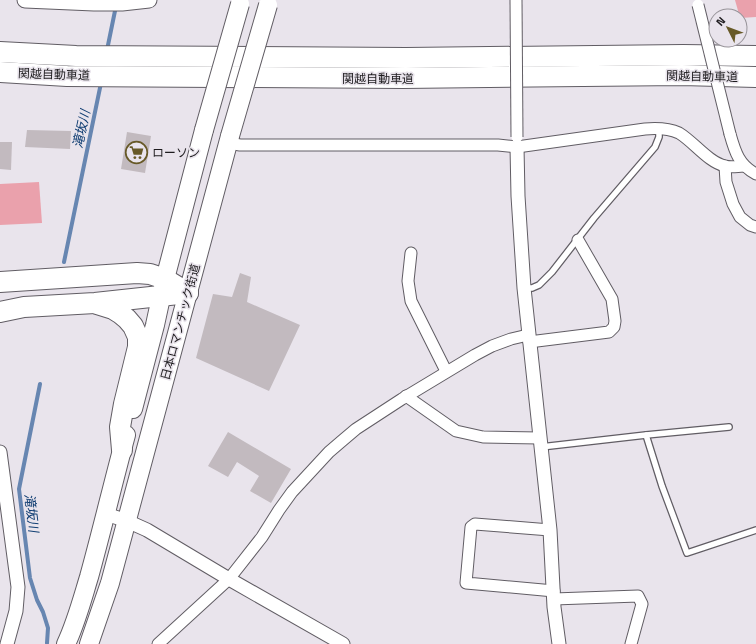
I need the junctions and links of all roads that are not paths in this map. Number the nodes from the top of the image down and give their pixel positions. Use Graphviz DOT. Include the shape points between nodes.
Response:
graph roads {
  1 [pos="25,0"];
  2 [pos="149,0"];
  3 [pos="516,0"];
  4 [pos="95,2"];
  5 [pos="241,2"];
  6 [pos="269,2"];
  7 [pos="697,2"];
  8 [pos="0,52"];
  9 [pos="756,56"];
  10 [pos="0,72"];
  11 [pos="67,76"];
  12 [pos="756,77"];
  13 [pos="0,78"];
  14 [pos="659,128"];
  15 [pos="229,139"];
  16 [pos="517,142"];
  17 [pos="725,166"];
  18 [pos="744,166"];
  19 [pos="756,174"];
  20 [pos="756,227"];
  21 [pos="578,240"];
  22 [pos="410,253"];
  23 [pos="0,282"];
  24 [pos="163,287"];
  25 [pos="524,288"];
  26 [pos="188,292"];
  27 [pos="95,303"];
  28 [pos="0,312"];
  29 [pos="528,338"];
  30 [pos="446,371"];
  31 [pos="406,396"];
  32 [pos="729,427"];
  33 [pos="646,435"];
  34 [pos="540,443"];
  35 [pos="122,450"];
  36 [pos="0,452"];
  37 [pos="106,514"];
  38 [pos="127,520"];
  39 [pos="550,530"];
  40 [pos="756,530"];
  41 [pos="229,579"];
  42 [pos="554,595"];
  43 [pos="7,644"];
  44 [pos="66,644"];
  45 [pos="89,644"];
  46 [pos="158,644"];
  47 [pos="343,644"];
  48 [pos="559,644"];
  49 [pos="632,644"];
  1 -- 4 [label="main road"];
  2 -- 4 [label="main road"];
  3 -- 16 [label="street, bridge"];
  5 -- 24 [label="highway, 日本ロマンチック街道, bridge"];
  6 -- 15 [label="highway, 日本ロマンチック街道, bridge"];
  7 -- 18 [label="street, bridge" via="733,146"];
  8 -- 9 [label="highway, 関越自動車道" via="76,56 398,58"];
  10 -- 11 [label="highway, 関越自動車道"];
  11 -- 12 [label="highway, 関越自動車道"];
  11 -- 13 [label="highway"];
  14 -- 16 [label="street"];
  14 -- 17 [label="street" via="678,133 711,159"];
  14 -- 21 [label="lane" via="659,136 654,147"];
  15 -- 16 [label="street" via="240,145 491,145"];
  15 -- 26 [label="highway, 日本ロマンチック街道"];
  16 -- 25 [label="street"];
  17 -- 18 [label="street"];
  17 -- 20 [label="street" via="726,182 733,204 740,217"];
  18 -- 19 [label="street"];
  21 -- 25 [label="lane" via="539,285"];
  21 -- 29 [label="street" via="612,299 614,327 609,332"];
  22 -- 30 [label="street" via="408,280 412,301"];
  23 -- 24 [label="highway" via="137,273 150,274"];
  24 -- 26 [label="highway"];
  24 -- 27 [label="highway"];
  24 -- 35 [label="highway, 日本ロマンチック街道"];
  25 -- 29 [label="street"];
  26 -- 38 [label="highway, 日本ロマンチック街道"];
  27 -- 28 [label="highway" via="24,307"];
  27 -- 35 [label="highway" via="113,309 128,319 138,337 120,427"];
  29 -- 30 [label="street" via="510,339 492,346"];
  29 -- 34 [label="street"];
  30 -- 31 [label="street"];
  31 -- 34 [label="street" via="456,431 483,437"];
  31 -- 41 [label="street" via="356,429 329,452 292,492 262,537"];
  32 -- 33 [label="lane"];
  33 -- 34 [label="lane"];
  33 -- 40 [label="lane" via="662,486 688,553"];
  34 -- 39 [label="street"];
  35 -- 37 [label="highway, 日本ロマンチック街道"];
  36 -- 43 [label="street" via="18,587 16,611"];
  37 -- 38 [label="street"];
  37 -- 44 [label="highway, 日本ロマンチック街道" via="86,588"];
  38 -- 41 [label="street"];
  38 -- 45 [label="highway, 日本ロマンチック街道" via="110,583"];
  39 -- 42 [label="street"];
  39 -- 42 [label="street" via="474,524 471,527 466,583"];
  41 -- 46 [label="street"];
  41 -- 47 [label="street"];
  42 -- 48 [label="street"];
  42 -- 49 [label="street" via="638,596 642,604"];
}
